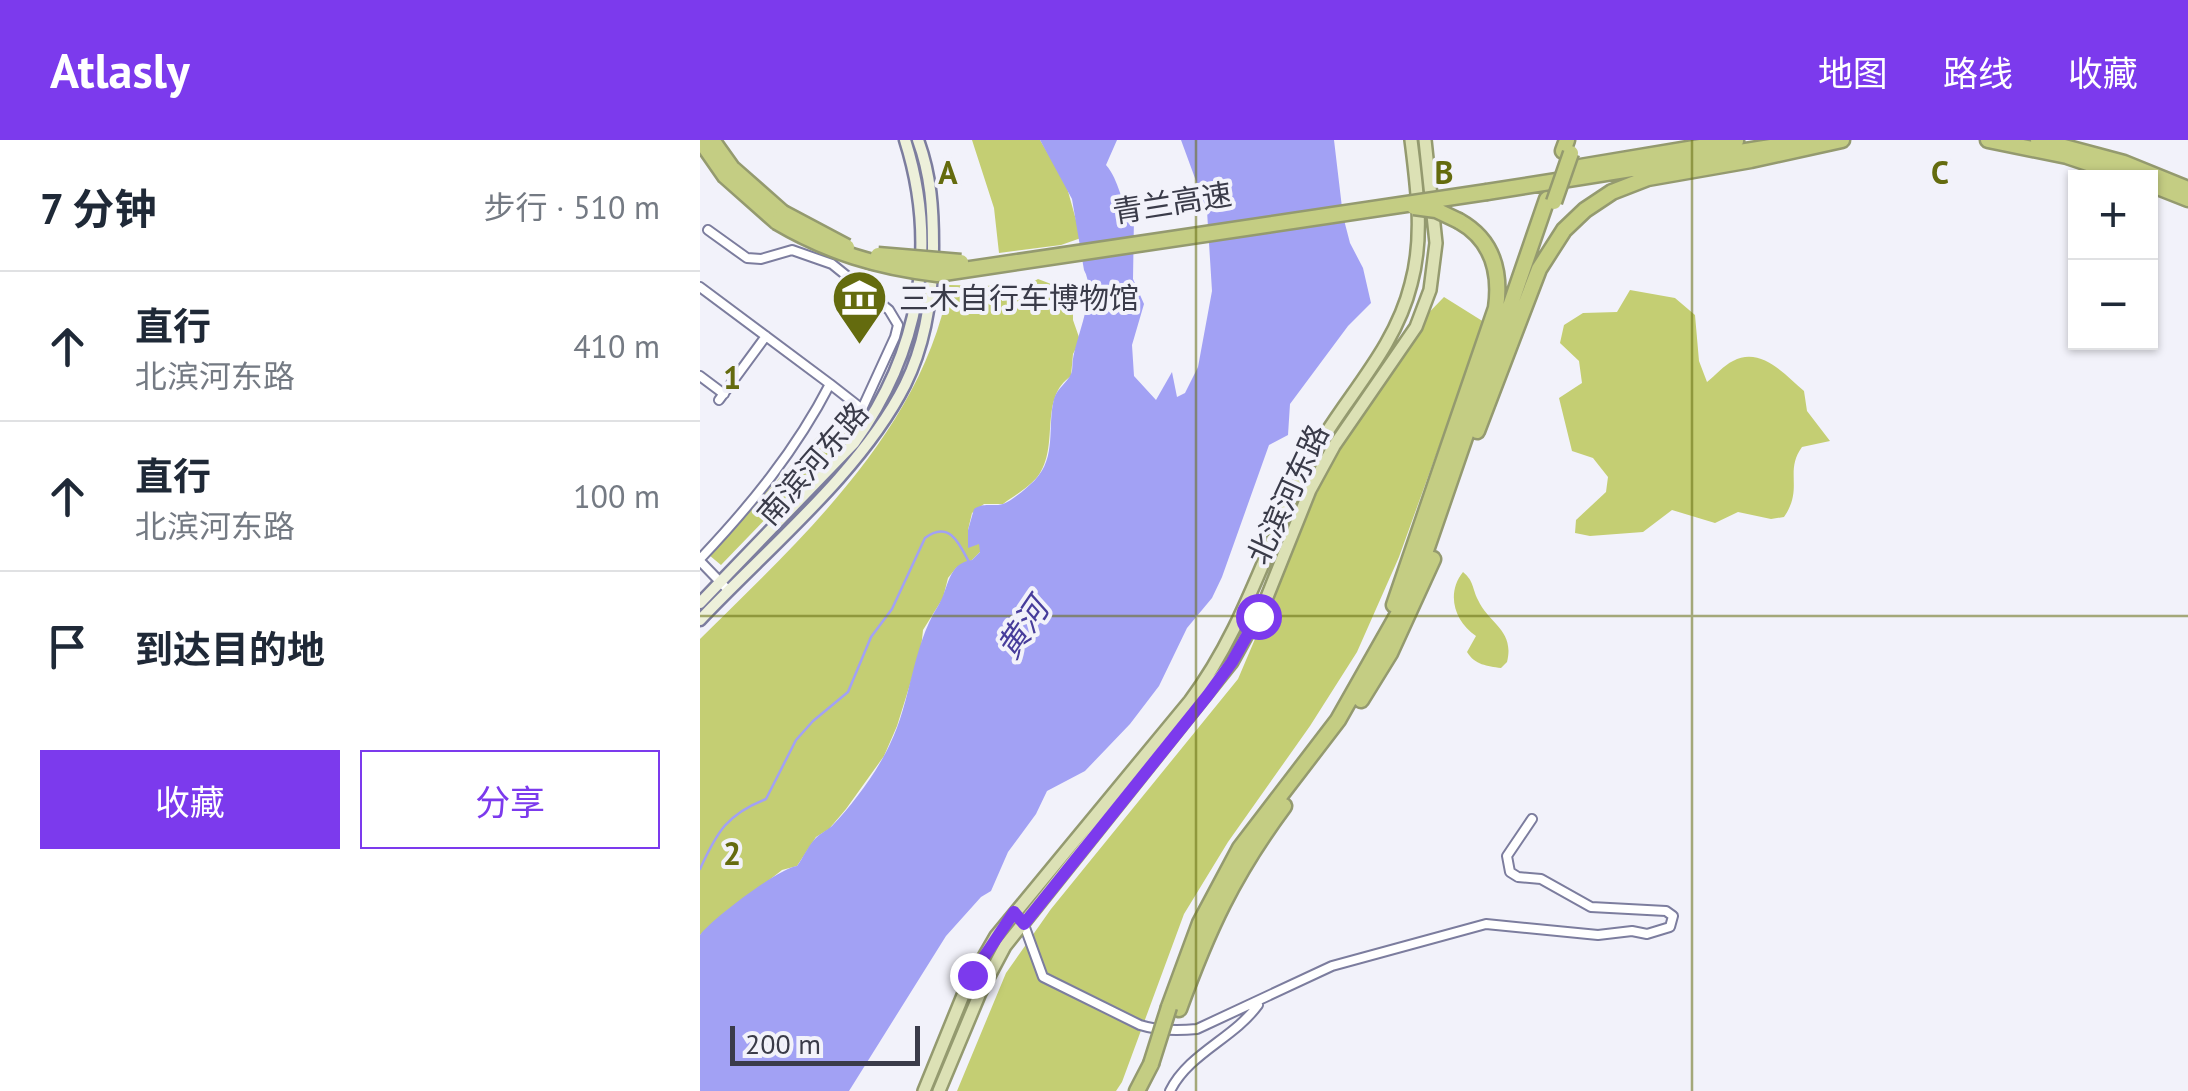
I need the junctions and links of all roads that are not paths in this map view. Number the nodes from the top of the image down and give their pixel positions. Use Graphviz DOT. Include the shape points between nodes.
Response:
graph roads {
  1 [pos="700,140"];
  2 [pos="712,140"];
  3 [pos="905,140"];
  4 [pos="918,140"];
  5 [pos="1411,140"];
  6 [pos="1425,140"];
  7 [pos="1676,140"];
  8 [pos="1746,140"];
  9 [pos="1822,140"];
  10 [pos="1842,140"];
  11 [pos="1988,140"];
  12 [pos="2038,140"];
  13 [pos="1571,150"];
  14 [pos="2108,170"];
  15 [pos="2158,187"];
  16 [pos="1481,188"];
  17 [pos="2188,188"];
  18 [pos="2188,200"];
  19 [pos="1551,201"];
  20 [pos="1389,205"];
  21 [pos="780,218"];
  22 [pos="708,230"];
  23 [pos="700,287"];
  24 [pos="766,336"];
  25 [pos="700,376"];
  26 [pos="830,384"];
  27 [pos="862,408"];
  28 [pos="874,416"];
  29 [pos="1477,432"];
  30 [pos="700,560"];
  31 [pos="724,586"];
  32 [pos="700,603"];
  33 [pos="700,620"];
  34 [pos="1367,671"];
  35 [pos="1532,819"];
  36 [pos="1014,912"];
  37 [pos="1024,924"];
  38 [pos="1260,1001"];
  39 [pos="1174,1008"];
  40 [pos="1156,1064"];
  41 [pos="924,1091"];
  42 [pos="939,1091"];
  43 [pos="1137,1091"];
  44 [pos="1148,1091"];
  45 [pos="1170,1091"];
  1 -- 21 [label="highway" via="725,176"];
  2 -- 21 [label="highway"];
  3 -- 28 [label="main road, 南滨河东路" via="922,218 919,294 898,370"];
  4 -- 31 [label="main road, 南滨河东路" via="931,186 934,267 926,324 906,382 861,452"];
  5 -- 36 [label="main road, 北滨河东路" via="1419,240 1412,283 1392,335 1310,460 1209,676"];
  6 -- 37 [label="main road, 北滨河东路" via="1436,242 1430,290 1416,327 1334,446 1232,662"];
  7 -- 13 [label="highway"];
  8 -- 13 [label="highway"];
  9 -- 16 [label="highway"];
  10 -- 29 [label="highway" via="1648,178 1585,210 1539,270"];
  11 -- 14 [label="highway"];
  12 -- 17 [label="highway"];
  13 -- 16 [label="highway, 青兰高速"];
  13 -- 19 [label="highway, bridge"];
  15 -- 18 [label="highway"];
  16 -- 20 [label="highway, bridge"];
  16 -- 21 [label="highway, 青兰高速, bridge" via="945,264 840,245"];
  19 -- 29 [label="highway"];
  19 -- 34 [label="highway" via="1421,565"];
  20 -- 21 [label="highway, 青兰高速, bridge" via="937,274 838,254"];
  20 -- 34 [label="highway, bridge" via="1436,210 1488,246 1497,268 1496,308"];
  22 -- 27 [label="street" via="747,258 792,250 832,264 889,310 898,325 895,338"];
  23 -- 24 [label="street"];
  24 -- 25 [label="street" via="722,397"];
  24 -- 26 [label="street"];
  26 -- 27 [label="street"];
  26 -- 30 [label="street" via="789,454"];
  27 -- 28 [label="street"];
  28 -- 31 [label="main road, 南滨河东路"];
  29 -- 39 [label="highway" via="1426,580 1390,653 1248,854"];
  30 -- 31 [label="street"];
  31 -- 32 [label="main road, 南滨河东路"];
  31 -- 33 [label="main road, 南滨河东路"];
  34 -- 39 [label="highway" via="1338,720 1240,848 1200,923"];
  35 -- 38 [label="street" via="1507,856 1510,872 1541,879 1591,907 1666,911 1673,916 1670,927 1598,935 1486,924 1332,966"];
  36 -- 37 [label="street"];
  36 -- 41 [label="main road, 北滨河东路" via="972,975"];
  37 -- 38 [label="street" via="1043,977 1155,1030 1198,1029"];
  37 -- 42 [label="main road, 北滨河东路" via="980,994"];
  38 -- 45 [label="street" via="1180,1072"];
  39 -- 40 [label="highway"];
  40 -- 43 [label="highway"];
  40 -- 44 [label="highway"];
}
